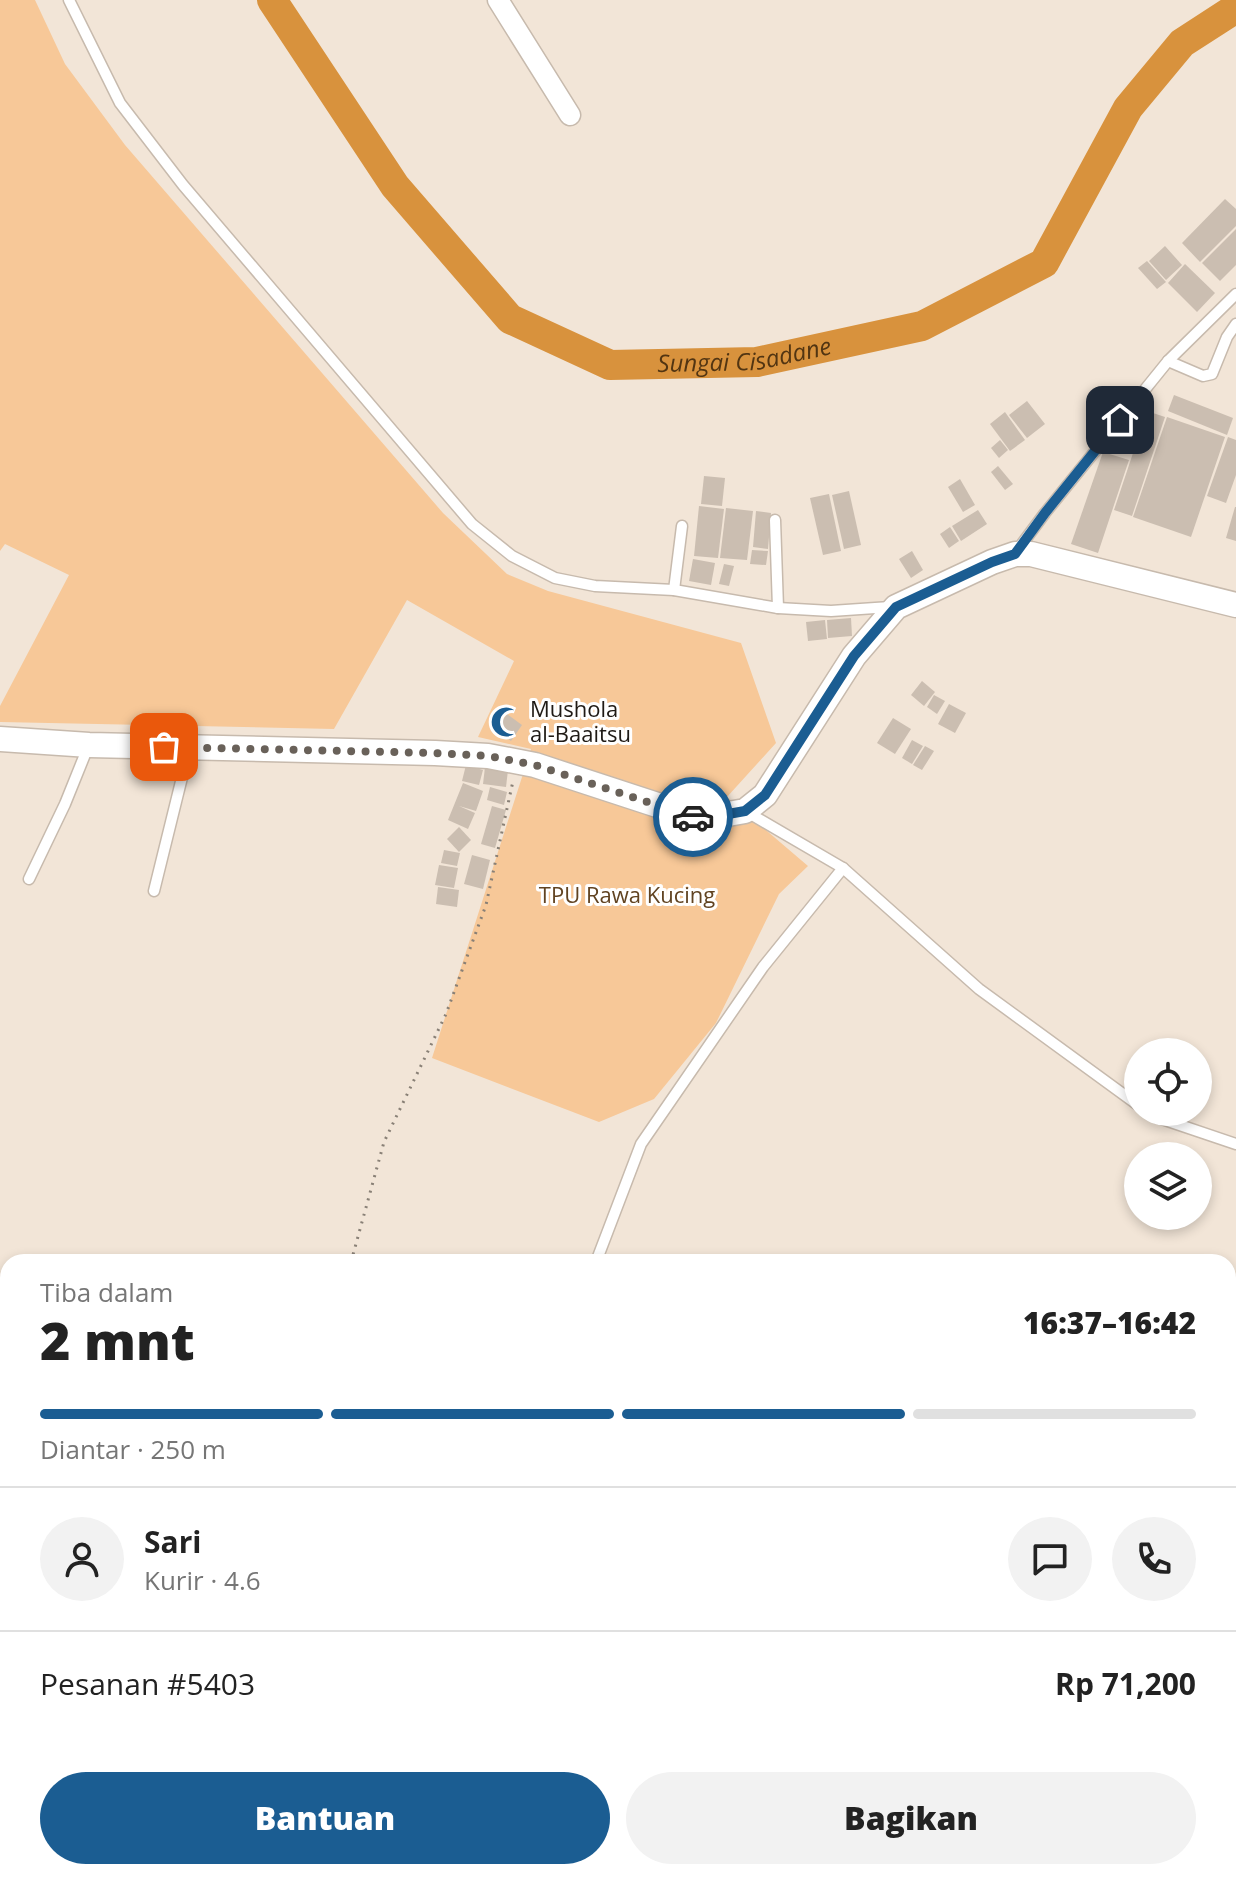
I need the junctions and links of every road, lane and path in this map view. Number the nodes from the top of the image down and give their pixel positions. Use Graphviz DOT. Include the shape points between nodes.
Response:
graph roads {
  1 [pos="69,0"];
  2 [pos="498,0"];
  3 [pos="570,115"];
  4 [pos="1236,294"];
  5 [pos="1236,324"];
  6 [pos="1168,361"];
  7 [pos="775,520"];
  8 [pos="682,526"];
  9 [pos="1015,554"];
  10 [pos="674,590"];
  11 [pos="1236,605"];
  12 [pos="896,607"];
  13 [pos="778,608"];
  14 [pos="0,739"];
  15 [pos="89,745"];
  16 [pos="190,747"];
  17 [pos="518,762"];
  18 [pos="745,811"];
  19 [pos="843,868"];
  20 [pos="29,879"];
  21 [pos="154,891"];
  22 [pos="1124,1095"];
  23 [pos="1183,1126"];
  24 [pos="1236,1144"];
  25 [pos="353,1254"];
  26 [pos="599,1254"];
  1 -- 10 [label="lane" via="120,103 183,185 472,524 512,556 555,578"];
  2 -- 3 [label="street"];
  4 -- 6 [label="lane"];
  5 -- 6 [label="lane" via="1212,374 1203,376"];
  6 -- 9 [label="lane"];
  7 -- 13 [label="lane"];
  8 -- 10 [label="lane"];
  9 -- 11 [label="street"];
  9 -- 12 [label="street"];
  10 -- 13 [label="lane"];
  12 -- 13 [label="lane"];
  12 -- 18 [label="street" via="854,656 765,795"];
  14 -- 15 [label="street"];
  15 -- 16 [label="street"];
  15 -- 20 [label="lane"];
  16 -- 17 [label="street" via="435,753"];
  16 -- 21 [label="lane"];
  17 -- 18 [label="street" via="700,819"];
  17 -- 25 [label="path" via="486,905 446,1014 384,1142"];
  18 -- 19 [label="lane"];
  19 -- 22 [label="lane" via="979,989"];
  19 -- 26 [label="lane" via="763,967 641,1144"];
  23 -- 24 [label="lane"];
}
